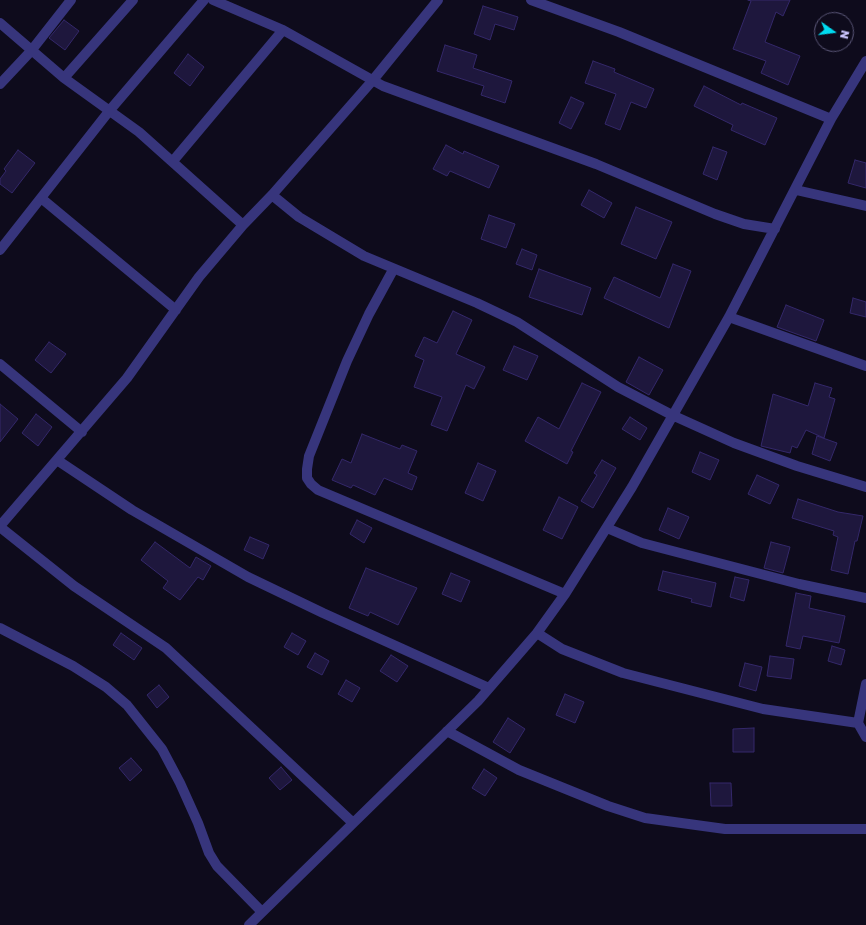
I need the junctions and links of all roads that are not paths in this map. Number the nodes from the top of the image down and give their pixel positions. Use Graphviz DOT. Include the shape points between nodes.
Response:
graph roads {
  1 [pos="71,0"];
  2 [pos="133,0"];
  3 [pos="204,0"];
  4 [pos="213,0"];
  5 [pos="438,0"];
  6 [pos="531,0"];
  7 [pos="0,23"];
  8 [pos="283,30"];
  9 [pos="31,51"];
  10 [pos="866,61"];
  11 [pos="64,78"];
  12 [pos="373,80"];
  13 [pos="0,84"];
  14 [pos="110,110"];
  15 [pos="831,119"];
  16 [pos="173,162"];
  17 [pos="796,190"];
  18 [pos="272,195"];
  19 [pos="41,198"];
  20 [pos="866,206"];
  21 [pos="243,225"];
  22 [pos="775,228"];
  23 [pos="0,250"];
  24 [pos="393,270"];
  25 [pos="176,310"];
  26 [pos="729,317"];
  27 [pos="0,364"];
  28 [pos="866,366"];
  29 [pos="672,416"];
  30 [pos="82,432"];
  31 [pos="57,460"];
  32 [pos="866,487"];
  33 [pos="0,527"];
  34 [pos="607,528"];
  35 [pos="565,594"];
  36 [pos="866,598"];
  37 [pos="0,628"];
  38 [pos="537,633"];
  39 [pos="866,684"];
  40 [pos="489,688"];
  41 [pos="858,723"];
  42 [pos="448,732"];
  43 [pos="866,737"];
  44 [pos="352,822"];
  45 [pos="866,829"];
  46 [pos="262,912"];
  47 [pos="249,925"];
  1 -- 9 [label="street"];
  2 -- 11 [label="street"];
  3 -- 14 [label="street"];
  4 -- 8 [label="street"];
  5 -- 12 [label="street"];
  6 -- 15 [label="street" via="619,32"];
  7 -- 9 [label="street"];
  8 -- 12 [label="street"];
  8 -- 16 [label="street"];
  9 -- 11 [label="street"];
  9 -- 13 [label="street"];
  10 -- 15 [label="street"];
  11 -- 14 [label="street"];
  12 -- 18 [label="street"];
  12 -- 22 [label="street" via="383,86 596,164 715,214 744,224"];
  14 -- 16 [label="street"];
  14 -- 19 [label="street"];
  15 -- 17 [label="street"];
  16 -- 21 [label="street"];
  17 -- 20 [label="street"];
  17 -- 22 [label="street"];
  18 -- 21 [label="street"];
  18 -- 24 [label="street" via="299,217 364,256"];
  19 -- 23 [label="street"];
  19 -- 25 [label="street"];
  21 -- 25 [label="street" via="199,277"];
  22 -- 26 [label="street"];
  24 -- 29 [label="street" via="477,303 517,322 618,387"];
  24 -- 35 [label="street" via="347,361 309,456 307,478 318,490"];
  25 -- 30 [label="street" via="127,378"];
  26 -- 28 [label="street"];
  26 -- 29 [label="street"];
  27 -- 30 [label="street"];
  29 -- 32 [label="street" via="734,443"];
  29 -- 34 [label="street"];
  30 -- 31 [label="street"];
  31 -- 33 [label="street"];
  31 -- 40 [label="street" via="132,510 248,577"];
  33 -- 44 [label="street" via="62,578 166,648"];
  34 -- 35 [label="street"];
  34 -- 36 [label="street" via="642,543 799,584"];
  35 -- 38 [label="street"];
  37 -- 46 [label="street" via="73,666 106,687 127,705 162,749 198,823 208,853 217,866"];
  38 -- 40 [label="street"];
  38 -- 41 [label="street" via="562,649 623,673 763,709"];
  39 -- 41 [label="street"];
  40 -- 42 [label="street"];
  41 -- 43 [label="street"];
  42 -- 44 [label="street"];
  42 -- 45 [label="street" via="519,770 645,818 725,829"];
  44 -- 46 [label="street"];
  46 -- 47 [label="street"];
}
